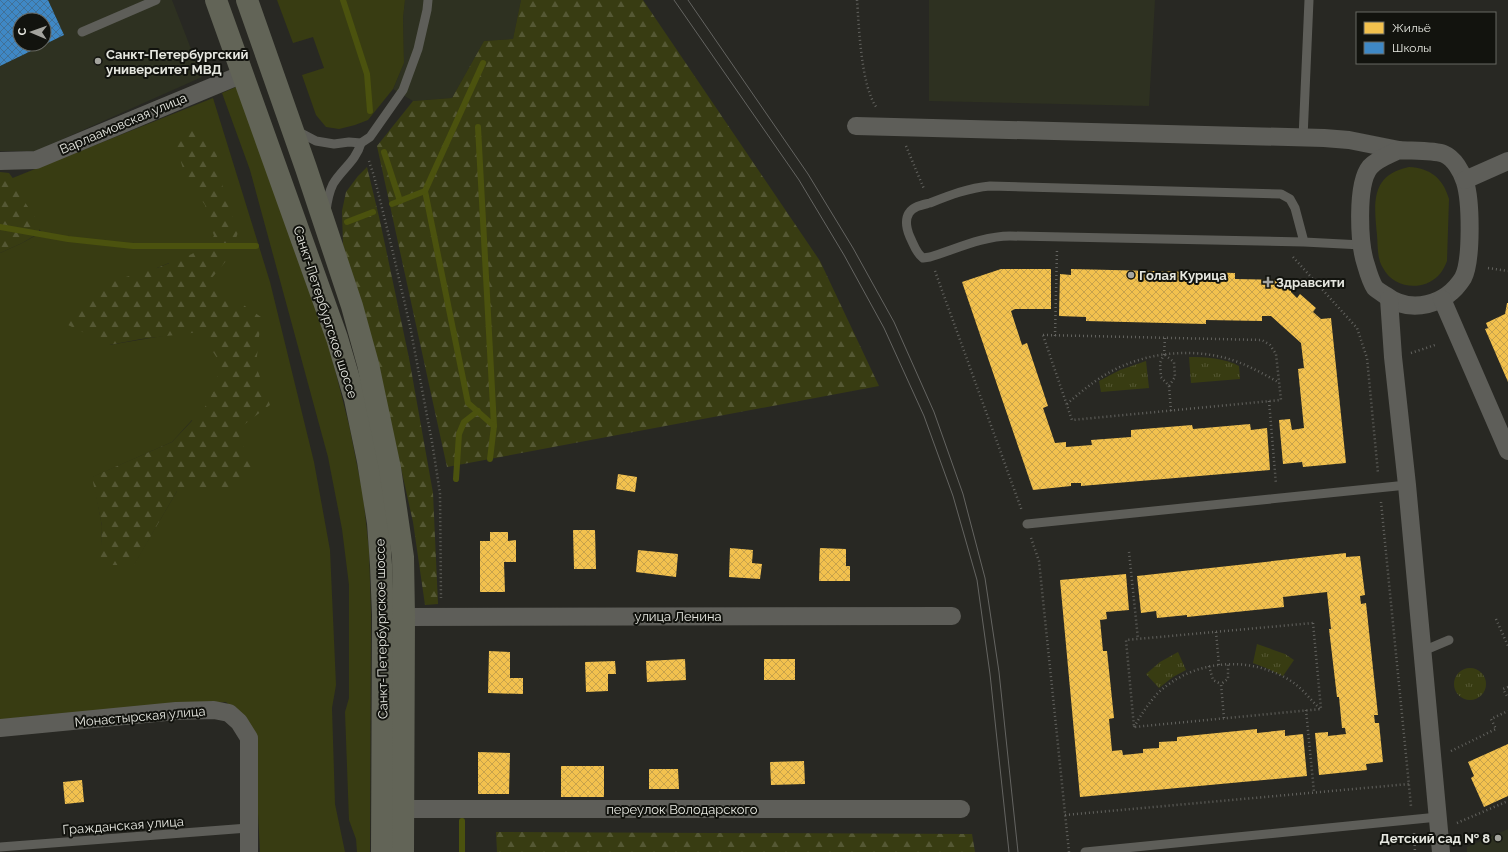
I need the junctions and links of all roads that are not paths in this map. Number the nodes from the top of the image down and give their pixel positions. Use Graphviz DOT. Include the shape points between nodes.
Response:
graph roads {
  1 [pos="156,0"];
  2 [pos="216,0"];
  3 [pos="247,0"];
  4 [pos="428,0"];
  5 [pos="1309,0"];
  6 [pos="82,32"];
  7 [pos="244,74"];
  8 [pos="856,126"];
  9 [pos="291,128"];
  10 [pos="1303,138"];
  11 [pos="361,143"];
  12 [pos="1399,150"];
  13 [pos="0,161"];
  14 [pos="1508,161"];
  15 [pos="1465,180"];
  16 [pos="324,224"];
  17 [pos="1304,242"];
  18 [pos="1362,245"];
  19 [pos="1390,299"];
  20 [pos="1442,299"];
  21 [pos="1508,451"];
  22 [pos="1407,485"];
  23 [pos="1027,524"];
  24 [pos="952,616"];
  25 [pos="404,617"];
  26 [pos="1448,640"];
  27 [pos="1422,651"];
  28 [pos="0,728"];
  29 [pos="402,809"];
  30 [pos="961,809"];
  31 [pos="1446,821"];
  32 [pos="248,828"];
  33 [pos="0,847"];
  34 [pos="249,852"];
  35 [pos="382,852"];
  36 [pos="403,852"];
  37 [pos="1085,852"];
  38 [pos="1441,852"];
  1 -- 6 [label="lane"];
  2 -- 7 [label="main road, Санкт-Петербургское шоссе"];
  3 -- 9 [label="main road, Санкт-Петербургское шоссе"];
  4 -- 11 [label="lane" via="418,49 403,90 370,137"];
  5 -- 10 [label="lane"];
  7 -- 13 [label="street, Варлаамовская улица" via="36,160"];
  7 -- 35 [label="main road, Санкт-Петербургское шоссе" via="337,338 355,399 368,461 378,523 383,615"];
  8 -- 10 [label="street"];
  9 -- 11 [label="lane" via="316,141 334,144"];
  9 -- 16 [label="main road, Санкт-Петербургское шоссе"];
  10 -- 12 [label="street" via="1349,140"];
  11 -- 16 [label="lane" via="358,153 333,184"];
  12 -- 15 [label="street" via="1444,154 1454,161"];
  12 -- 18 [label="street" via="1370,168 1363,184 1360,206"];
  14 -- 15 [label="street"];
  15 -- 20 [label="street" via="1469,205 1469,252 1463,277"];
  16 -- 25 [label="main road, Санкт-Петербургское шоссе" via="352,306 368,364 390,468 402,557"];
  17 -- 17 [label="lane" via="1295,208 1290,199 1281,194 990,186 960,191 915,207 908,214 906,222 917,252 923,258 999,236"];
  17 -- 18 [label="lane"];
  18 -- 19 [label="street" via="1375,288"];
  19 -- 20 [label="street" via="1414,307"];
  19 -- 22 [label="street" via="1393,357"];
  20 -- 21 [label="street"];
  22 -- 23 [label="lane"];
  22 -- 27 [label="street"];
  24 -- 25 [label="street, улица Ленина"];
  25 -- 29 [label="main road, Санкт-Петербургское шоссе"];
  26 -- 27 [label="lane"];
  27 -- 31 [label="street"];
  28 -- 32 [label="street, Монастырская улица" via="176,711 214,710 229,713 239,722 248,738"];
  29 -- 30 [label="street, переулок Володарского"];
  29 -- 36 [label="main road, Санкт-Петербургское шоссе"];
  31 -- 37 [label="lane" via="1412,820"];
  31 -- 38 [label="street"];
  32 -- 33 [label="lane, Гражданская улица"];
  32 -- 34 [label="street, Монастырская улица"];
}
